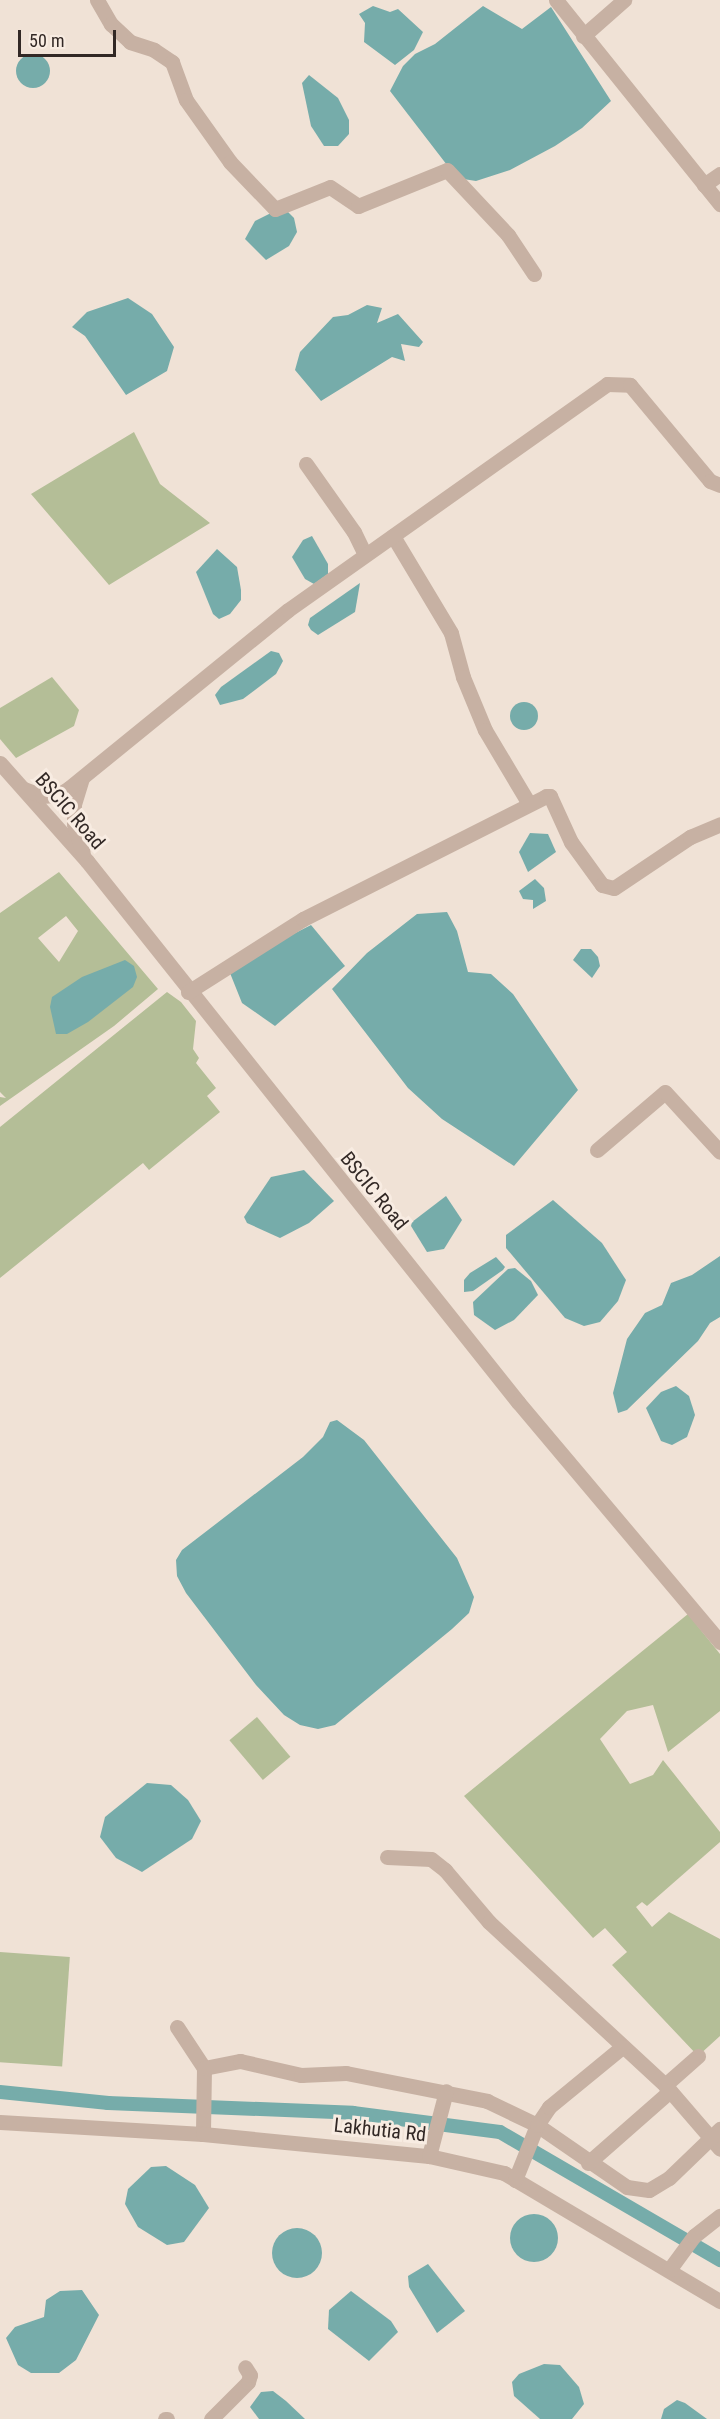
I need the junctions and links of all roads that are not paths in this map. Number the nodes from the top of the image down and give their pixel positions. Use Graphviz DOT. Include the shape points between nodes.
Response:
graph roads {
  1 [pos="97,0"];
  2 [pos="556,0"];
  3 [pos="624,0"];
  4 [pos="583,36"];
  5 [pos="720,174"];
  6 [pos="704,185"];
  7 [pos="720,204"];
  8 [pos="534,274"];
  9 [pos="306,464"];
  10 [pos="720,485"];
  11 [pos="393,536"];
  12 [pos="365,555"];
  13 [pos="0,763"];
  14 [pos="82,778"];
  15 [pos="21,788"];
  16 [pos="528,802"];
  17 [pos="720,824"];
  18 [pos="87,861"];
  19 [pos="188,992"];
  20 [pos="597,1150"];
  21 [pos="720,1152"];
  22 [pos="720,1642"];
  23 [pos="387,1857"];
  24 [pos="177,2027"];
  25 [pos="622,2048"];
  26 [pos="698,2056"];
  27 [pos="204,2068"];
  28 [pos="668,2088"];
  29 [pos="446,2091"];
  30 [pos="0,2121"];
  31 [pos="537,2125"];
  32 [pos="203,2134"];
  33 [pos="717,2139"];
  34 [pos="429,2156"];
  35 [pos="588,2163"];
  36 [pos="515,2180"];
  37 [pos="720,2216"];
  38 [pos="669,2270"];
  39 [pos="720,2301"];
  40 [pos="245,2367"];
  41 [pos="211,2419"];
  1 -- 8 [label="street" via="111,24 130,42 154,50 172,62 186,100 230,162 275,209 330,187 358,206 447,170 508,235"];
  2 -- 4 [label="street"];
  3 -- 4 [label="street"];
  4 -- 6 [label="street"];
  5 -- 6 [label="street"];
  6 -- 7 [label="street"];
  9 -- 12 [label="street" via="354,532"];
  10 -- 11 [label="street" via="710,481 630,385 607,384"];
  11 -- 12 [label="street"];
  11 -- 16 [label="street" via="450,633 485,730"];
  12 -- 14 [label="street" via="288,610"];
  13 -- 15 [label="street, BSCIC Road"];
  14 -- 15 [label="street" via="58,795 42,796"];
  14 -- 18 [label="street" via="74,805 74,824"];
  15 -- 18 [label="street, BSCIC Road"];
  16 -- 17 [label="street" via="550,796 571,842 602,885 614,888 690,837"];
  16 -- 19 [label="street" via="476,833 303,919"];
  18 -- 19 [label="street, BSCIC Road"];
  19 -- 22 [label="street, BSCIC Road" via="518,1402"];
  20 -- 21 [label="street" via="665,1092"];
  23 -- 25 [label="street" via="431,1859 489,1922"];
  24 -- 27 [label="street"];
  25 -- 28 [label="street"];
  25 -- 31 [label="street" via="549,2107"];
  26 -- 28 [label="street"];
  27 -- 29 [label="street" via="240,2061 301,2075 346,2073"];
  27 -- 32 [label="street"];
  28 -- 33 [label="street"];
  28 -- 35 [label="street"];
  29 -- 31 [label="street" via="487,2101"];
  29 -- 34 [label="street"];
  30 -- 32 [label="street, Lakhutia Rd"];
  31 -- 35 [label="street"];
  31 -- 36 [label="street"];
  32 -- 34 [label="street, Lakhutia Rd"];
  33 -- 35 [label="street" via="649,2190 627,2187"];
  34 -- 36 [label="street, Lakhutia Rd" via="504,2173"];
  36 -- 38 [label="street, Lakhutia Rd"];
  37 -- 38 [label="street" via="694,2236"];
  38 -- 39 [label="street, Lakhutia Rd"];
  40 -- 41 [label="street" via="250,2375 248,2382"];
}
